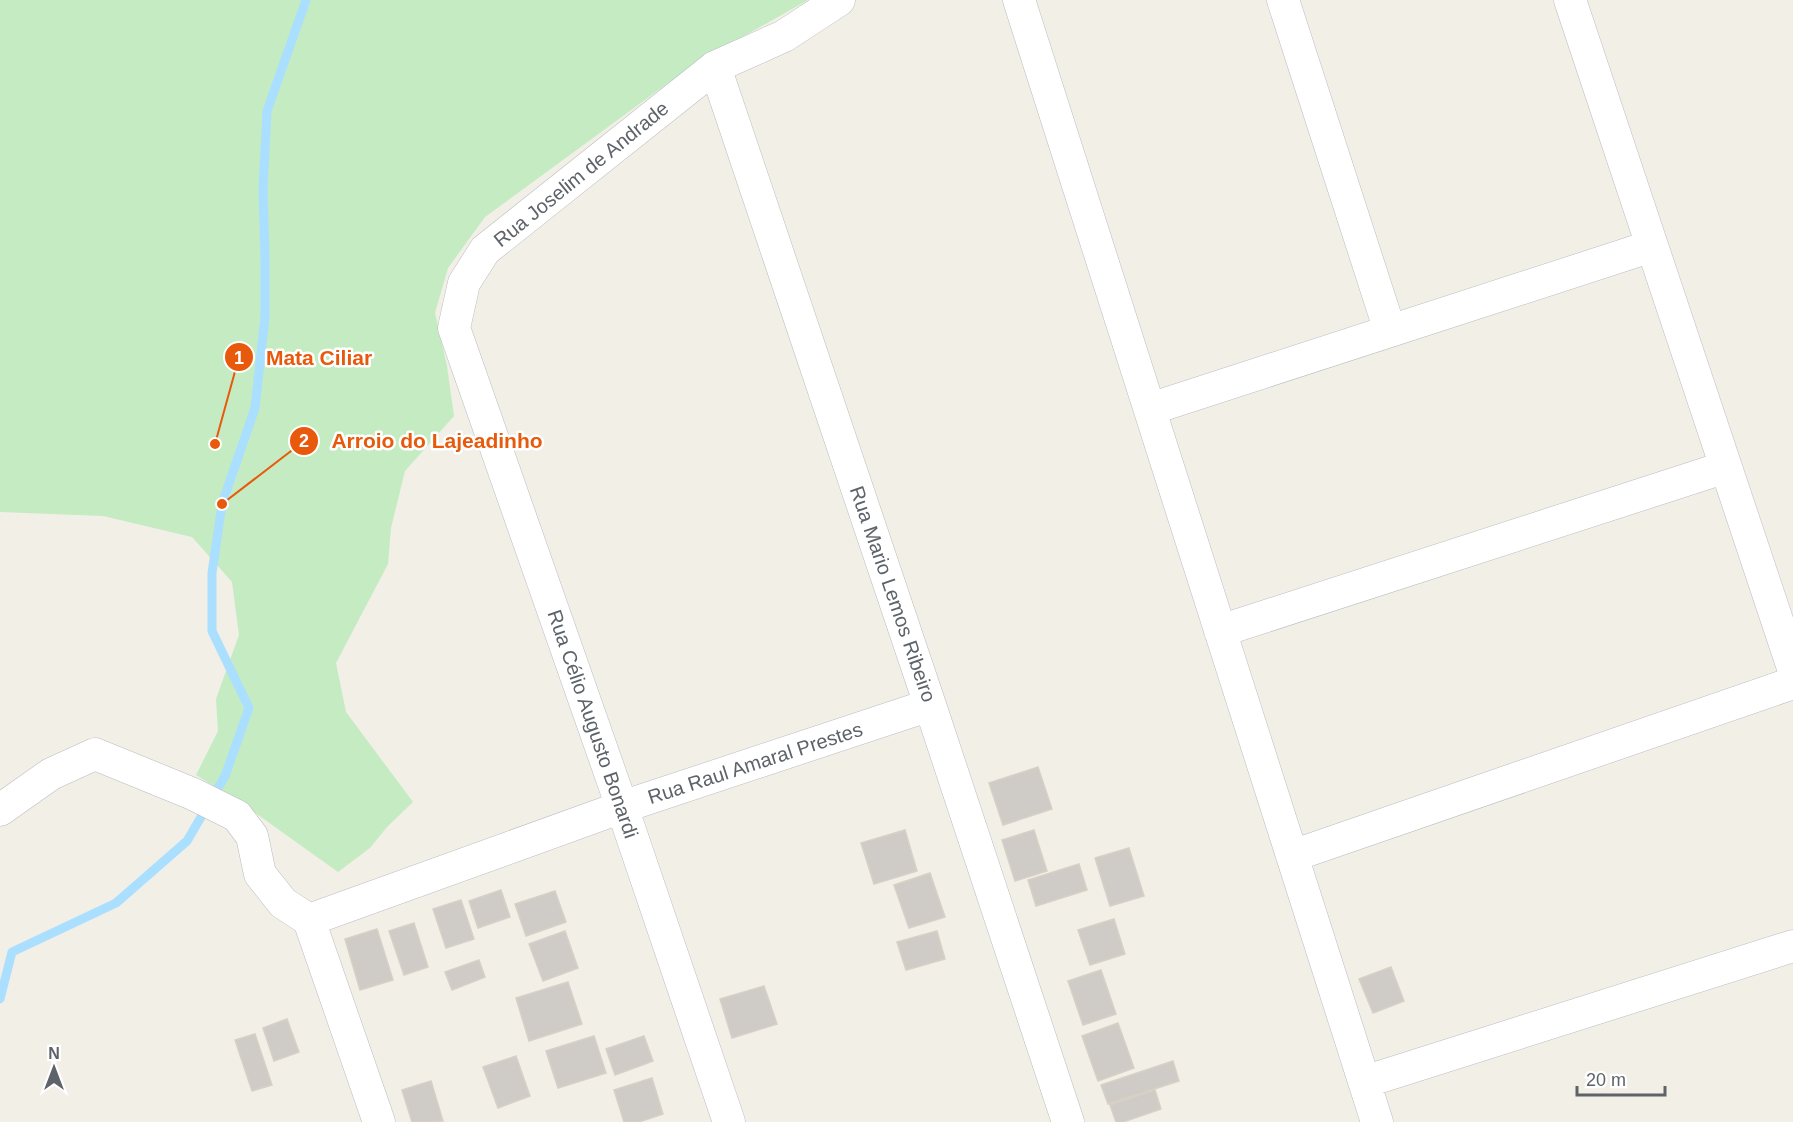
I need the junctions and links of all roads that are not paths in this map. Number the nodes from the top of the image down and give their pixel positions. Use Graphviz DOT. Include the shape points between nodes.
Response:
graph roads {
  1 [pos="840,0"];
  2 [pos="1019,0"];
  3 [pos="1283,0"];
  4 [pos="1570,0"];
  5 [pos="715,67"];
  6 [pos="1652,246"];
  7 [pos="454,327"];
  8 [pos="1390,331"];
  9 [pos="1150,409"];
  10 [pos="1726,467"];
  11 [pos="1221,631"];
  12 [pos="1793,668"];
  13 [pos="1793,682"];
  14 [pos="930,705"];
  15 [pos="2,806"];
  16 [pos="622,807"];
  17 [pos="1292,856"];
  18 [pos="309,920"];
  19 [pos="1793,945"];
  20 [pos="1364,1082"];
  21 [pos="379,1122"];
  22 [pos="729,1122"];
  23 [pos="1068,1122"];
  24 [pos="1377,1122"];
  1 -- 5 [label="street, Rua Joselim de Andrade" via="784,36"];
  2 -- 9 [label="street"];
  3 -- 8 [label="street"];
  4 -- 6 [label="street"];
  5 -- 7 [label="street, Rua Joselim de Andrade" via="485,250 464,283"];
  5 -- 14 [label="street, Rua Mario Lemos Ribeiro"];
  6 -- 8 [label="street"];
  6 -- 10 [label="street"];
  7 -- 16 [label="street, Rua Célio Augusto Bonardi"];
  8 -- 9 [label="street"];
  9 -- 11 [label="street"];
  10 -- 11 [label="street"];
  10 -- 12 [label="street"];
  11 -- 17 [label="street"];
  13 -- 17 [label="street"];
  14 -- 16 [label="street, Rua Raul Amaral Prestes"];
  14 -- 23 [label="street, Rua Mario Lemos Ribeiro"];
  15 -- 18 [label="street" via="51,774 95,753 237,816 252,836 260,874 283,903"];
  16 -- 18 [label="street, Rua Raul Amaral Prestes"];
  16 -- 22 [label="street, Rua Célio Augusto Bonardi"];
  17 -- 20 [label="street"];
  18 -- 21 [label="street"];
  19 -- 20 [label="street"];
  20 -- 24 [label="street"];
}
